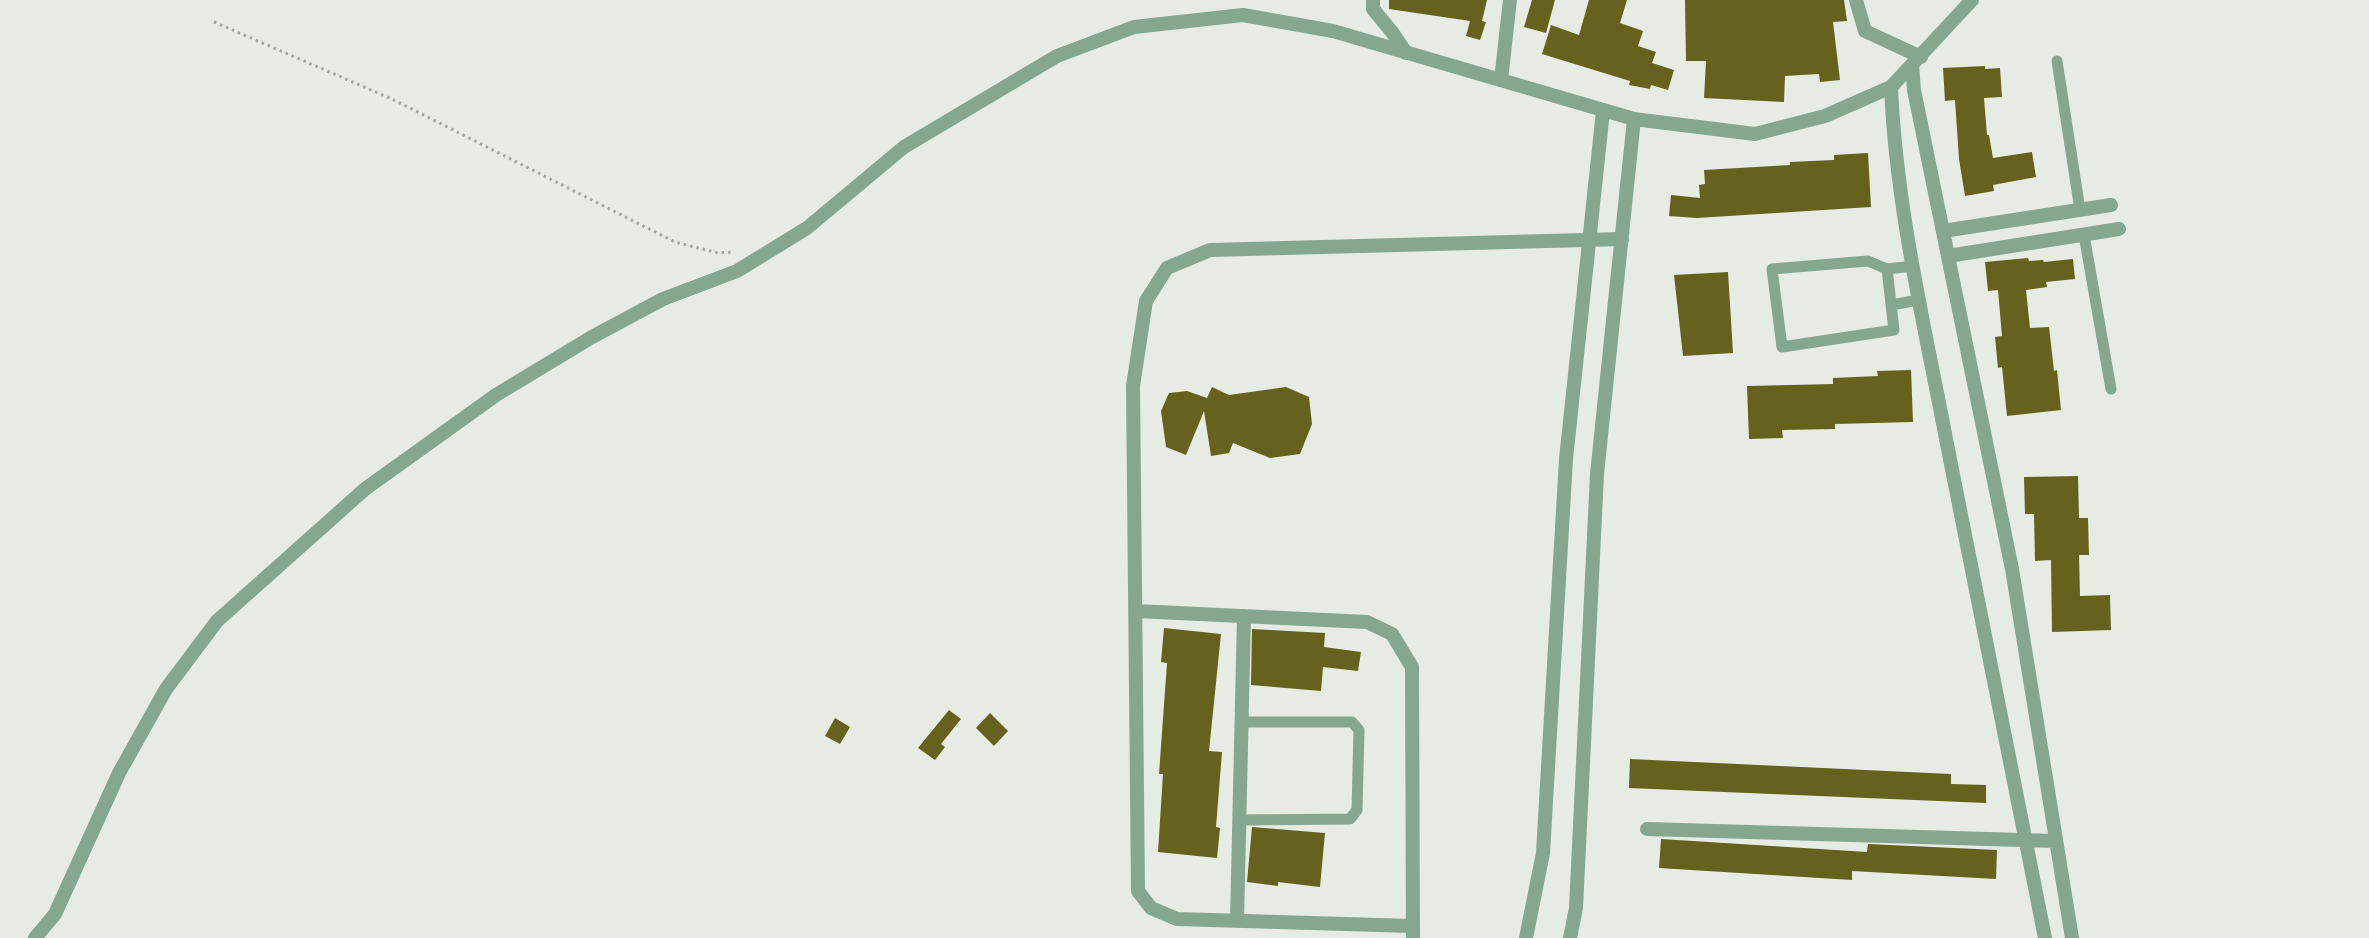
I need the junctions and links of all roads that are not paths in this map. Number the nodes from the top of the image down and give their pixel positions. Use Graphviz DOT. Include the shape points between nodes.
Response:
graph roads {
  1 [pos="1373,0"];
  2 [pos="1510,0"];
  3 [pos="1856,0"];
  4 [pos="1972,0"];
  5 [pos="1406,53"];
  6 [pos="1916,61"];
  7 [pos="2057,61"];
  8 [pos="1500,80"];
  9 [pos="1891,87"];
  10 [pos="1603,111"];
  11 [pos="1634,119"];
  12 [pos="2111,205"];
  13 [pos="2080,210"];
  14 [pos="2119,229"];
  15 [pos="1943,231"];
  16 [pos="2084,235"];
  17 [pos="1622,239"];
  18 [pos="1589,240"];
  19 [pos="1948,256"];
  20 [pos="1913,266"];
  21 [pos="1887,268"];
  22 [pos="1919,300"];
  23 [pos="1891,304"];
  24 [pos="2111,389"];
  25 [pos="1136,611"];
  26 [pos="1244,616"];
  27 [pos="1242,722"];
  28 [pos="1239,820"];
  29 [pos="1646,829"];
  30 [pos="2026,839"];
  31 [pos="2056,841"];
  32 [pos="1237,921"];
  33 [pos="1412,932"];
  34 [pos="35,938"];
  35 [pos="1526,938"];
  36 [pos="1570,938"];
  37 [pos="2044,938"];
  38 [pos="2072,938"];
  1 -- 5 [label="street" via="1373,9"];
  2 -- 8 [label="street"];
  3 -- 6 [label="street" via="1865,30"];
  4 -- 6 [label="street"];
  5 -- 8 [label="street"];
  5 -- 34 [label="street" via="1332,30 1243,15 1134,27 1057,56 904,147 807,228 737,271 663,298 496,395 365,489 217,621 166,689 119,773 55,914"];
  6 -- 9 [label="street"];
  6 -- 15 [label="street" via="1914,90"];
  7 -- 13 [label="lane"];
  8 -- 10 [label="street"];
  9 -- 11 [label="street" via="1825,116 1755,134"];
  9 -- 20 [label="street" via="1895,150"];
  10 -- 11 [label="street"];
  10 -- 18 [label="street"];
  11 -- 17 [label="street"];
  12 -- 13 [label="street"];
  13 -- 15 [label="street"];
  14 -- 16 [label="street"];
  15 -- 19 [label="street"];
  16 -- 19 [label="street"];
  16 -- 24 [label="lane"];
  17 -- 18 [label="street"];
  17 -- 36 [label="street" via="1597,474 1576,908"];
  18 -- 25 [label="street" via="1210,250 1167,268 1146,301 1133,386"];
  18 -- 35 [label="street" via="1566,459 1543,853"];
  19 -- 31 [label="street" via="2012,569"];
  20 -- 21 [label="lane"];
  20 -- 22 [label="street"];
  21 -- 23 [label="lane"];
  21 -- 23 [label="lane" via="1868,261 1772,269 1782,347 1894,330"];
  22 -- 23 [label="lane"];
  22 -- 30 [label="street"];
  25 -- 26 [label="street"];
  25 -- 32 [label="street" via="1138,892 1151,908 1177,919"];
  26 -- 27 [label="street"];
  26 -- 33 [label="street" via="1367,622 1392,634 1412,667"];
  27 -- 28 [label="street"];
  27 -- 28 [label="lane" via="1352,722 1359,730 1357,810 1350,819"];
  28 -- 32 [label="street"];
  29 -- 30 [label="street"];
  30 -- 31 [label="street"];
  30 -- 37 [label="street"];
  31 -- 38 [label="street"];
  32 -- 33 [label="street"];
}
